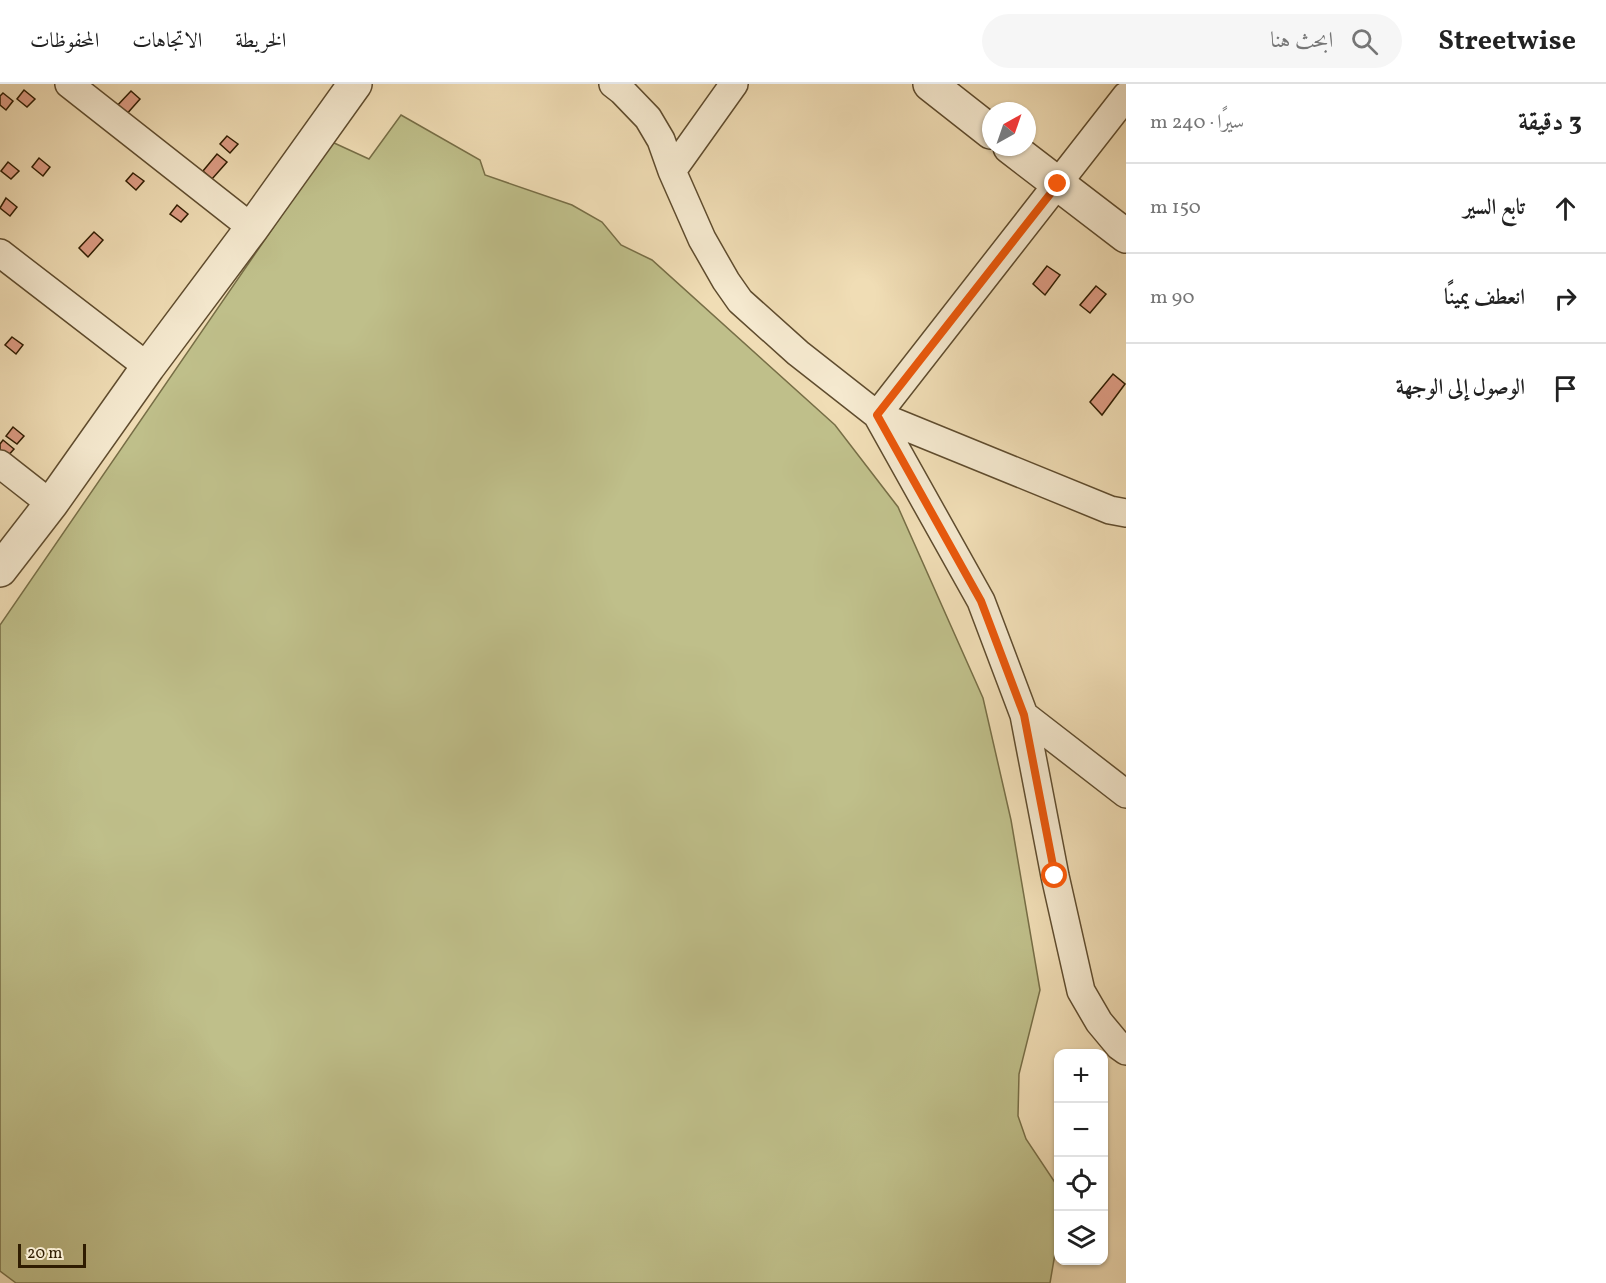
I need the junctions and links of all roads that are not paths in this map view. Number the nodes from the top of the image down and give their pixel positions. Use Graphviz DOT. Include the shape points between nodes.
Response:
graph roads {
  1 [pos="69,84"];
  2 [pos="614,84"];
  3 [pos="734,84"];
  4 [pos="930,84"];
  5 [pos="352,85"];
  6 [pos="1126,96"];
  7 [pos="982,125"];
  8 [pos="1022,156"];
  9 [pos="672,171"];
  10 [pos="1058,184"];
  11 [pos="252,228"];
  12 [pos="1126,236"];
  13 [pos="0,253"];
  14 [pos="148,367"];
  15 [pos="877,415"];
  16 [pos="0,464"];
  17 [pos="51,504"];
  18 [pos="1126,513"];
  19 [pos="0,570"];
  20 [pos="1024,715"];
  21 [pos="1126,794"];
  22 [pos="1126,1051"];
  1 -- 11 [label="street"];
  2 -- 9 [label="street" via="648,118"];
  3 -- 9 [label="street"];
  4 -- 7 [label="street"];
  5 -- 11 [label="street"];
  6 -- 10 [label="street"];
  8 -- 10 [label="street"];
  9 -- 15 [label="street" via="702,239 740,301"];
  10 -- 12 [label="street"];
  10 -- 15 [label="street"];
  11 -- 14 [label="street"];
  13 -- 14 [label="street"];
  14 -- 17 [label="street"];
  15 -- 18 [label="street" via="1110,510"];
  15 -- 20 [label="street" via="981,601"];
  16 -- 17 [label="street"];
  17 -- 19 [label="street"];
  20 -- 21 [label="street"];
  20 -- 22 [label="street" via="1081,991 1099,1023"];
}
